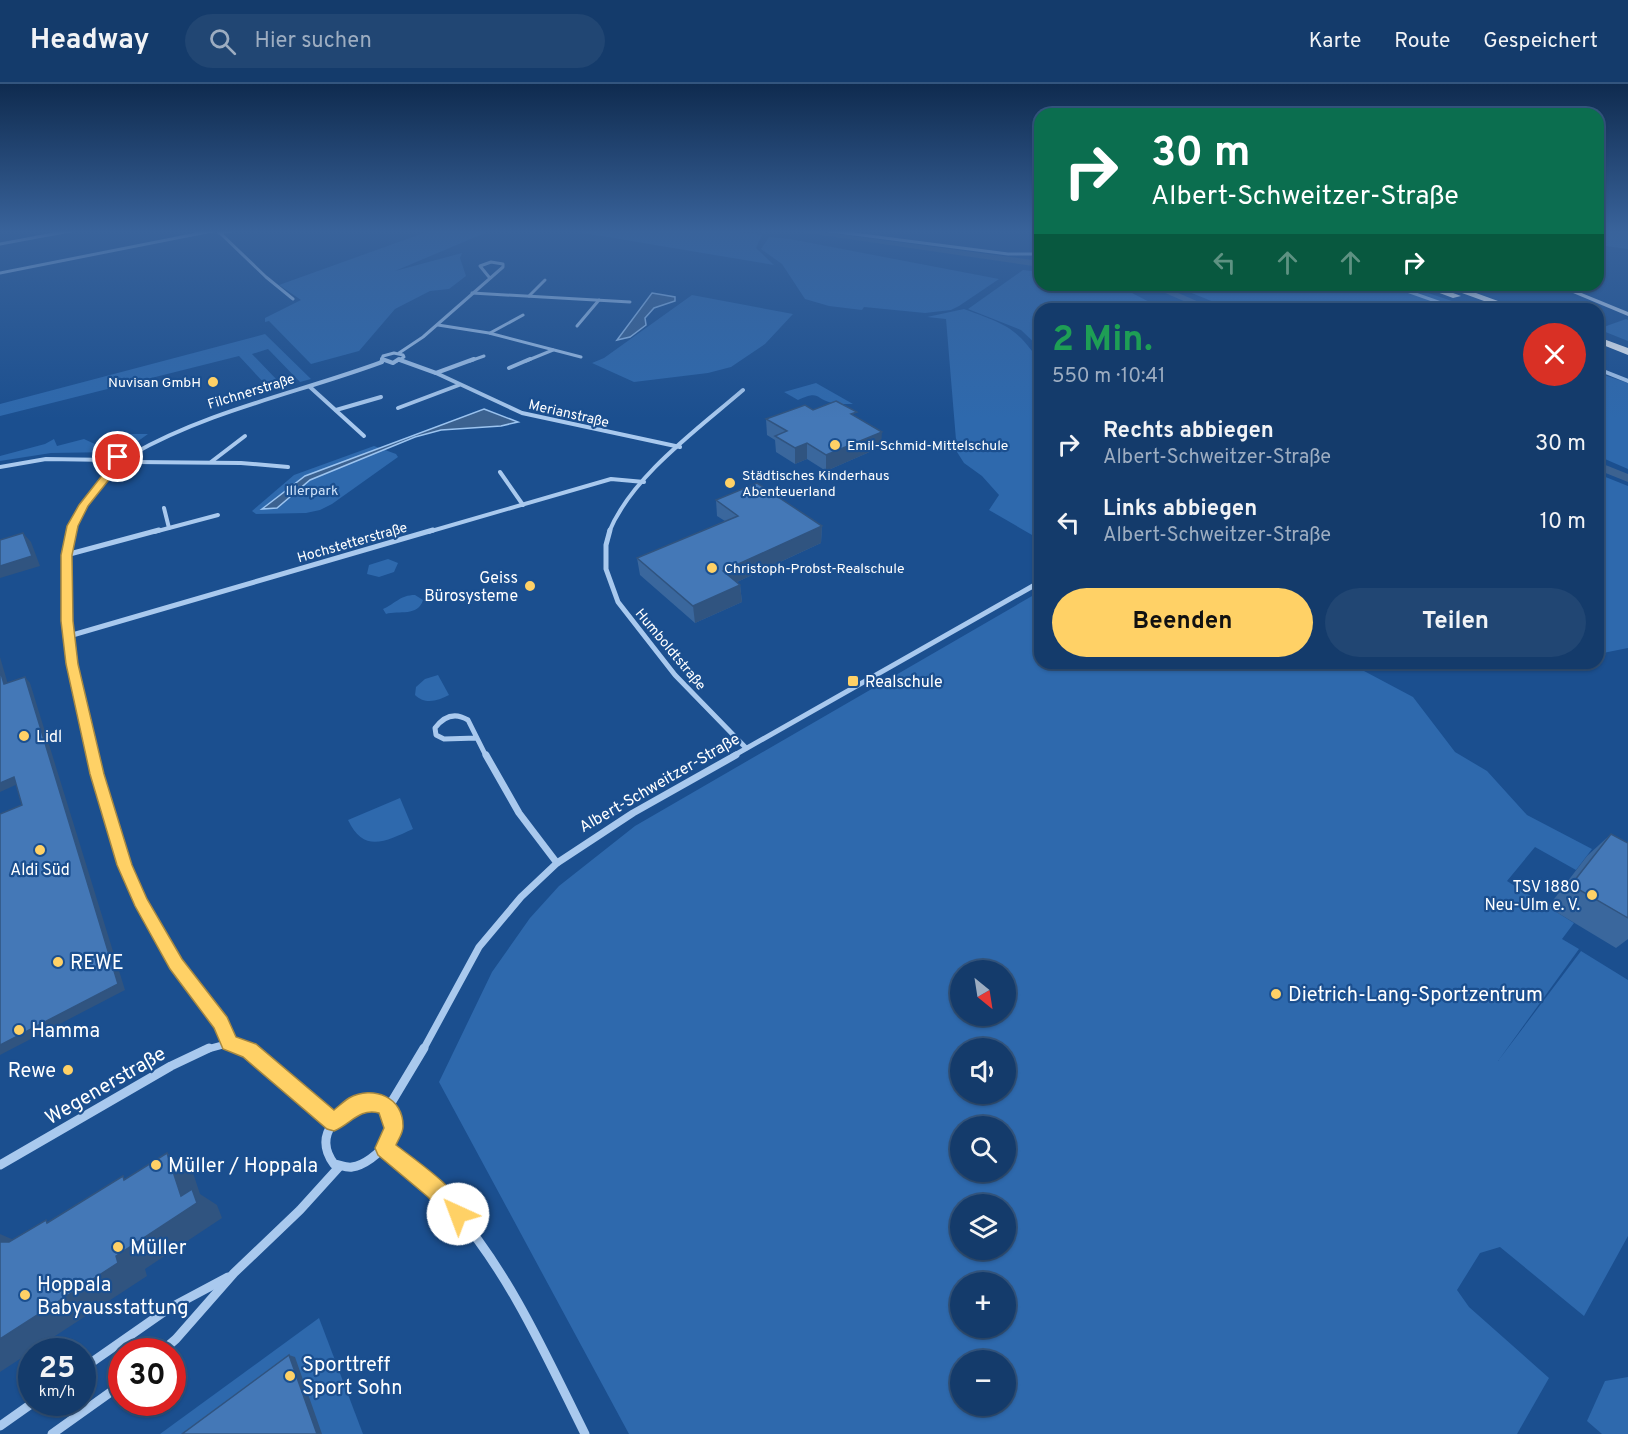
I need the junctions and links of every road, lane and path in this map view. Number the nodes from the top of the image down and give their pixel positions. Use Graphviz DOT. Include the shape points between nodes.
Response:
graph roads {
  1 [pos="286,293"];
  2 [pos="472,293"];
  3 [pos="532,293"];
  4 [pos="1413,293"];
  5 [pos="1446,293"];
  6 [pos="1468,293"];
  7 [pos="1577,293"];
  8 [pos="529,296"];
  9 [pos="293,299"];
  10 [pos="599,300"];
  11 [pos="630,302"];
  12 [pos="1441,303"];
  13 [pos="1475,303"];
  14 [pos="1497,303"];
  15 [pos="1601,303"];
  16 [pos="1604,304"];
  17 [pos="1628,314"];
  18 [pos="523,315"];
  19 [pos="438,324"];
  20 [pos="577,326"];
  21 [pos="489,333"];
  22 [pos="1604,344"];
  23 [pos="553,350"];
  24 [pos="1604,351"];
  25 [pos="399,353"];
  26 [pos="484,356"];
  27 [pos="581,357"];
  28 [pos="1626,358"];
  29 [pos="400,360"];
  30 [pos="382,362"];
  31 [pos="509,368"];
  32 [pos="1604,371"];
  33 [pos="436,373"];
  34 [pos="1628,381"];
  35 [pos="459,385"];
  36 [pos="310,387"];
  37 [pos="743,390"];
  38 [pos="381,397"];
  39 [pos="398,408"];
  40 [pos="336,410"];
  41 [pos="245,436"];
  42 [pos="364,436"];
  43 [pos="680,447"];
  44 [pos="131,455"];
  45 [pos="112,460"];
  46 [pos="135,462"];
  47 [pos="211,462"];
  48 [pos="0,467"];
  49 [pos="114,467"];
  50 [pos="288,467"];
  51 [pos="500,472"];
  52 [pos="644,482"];
  53 [pos="523,505"];
  54 [pos="164,508"];
  55 [pos="218,515"];
  56 [pos="169,528"];
  57 [pos="66,555"];
  58 [pos="1034,585"];
  59 [pos="69,636"];
  60 [pos="477,738"];
  61 [pos="746,748"];
  62 [pos="557,863"];
  63 [pos="230,1043"];
  64 [pos="388,1108"];
  65 [pos="334,1122"];
  66 [pos="385,1148"];
  67 [pos="0,1164"];
  68 [pos="339,1167"];
  69 [pos="234,1273"];
  70 [pos="177,1338"];
  71 [pos="96,1359"];
  72 [pos="108,1394"];
  73 [pos="18,1413"];
  74 [pos="0,1426"];
  75 [pos="52,1434"];
  76 [pos="585,1434"];
  1 -- 9 [label="street"];
  2 -- 8 [label="street"];
  2 -- 19 [label="street, Filchnerstraße"];
  3 -- 8 [label="street"];
  4 -- 12 [label="street"];
  5 -- 13 [label="highway"];
  6 -- 14 [label="highway"];
  7 -- 15 [label="main road"];
  8 -- 10 [label="street"];
  10 -- 11 [label="street"];
  10 -- 20 [label="street"];
  16 -- 17 [label="main road"];
  18 -- 21 [label="street"];
  19 -- 21 [label="street"];
  19 -- 25 [label="street, Filchnerstraße"];
  21 -- 23 [label="street"];
  22 -- 28 [label="highway"];
  23 -- 27 [label="street"];
  23 -- 31 [label="street"];
  24 -- 28 [label="highway"];
  25 -- 29 [label="street" via="405,356"];
  25 -- 30 [label="street, Filchnerstraße" via="383,356"];
  26 -- 33 [label="street"];
  29 -- 30 [label="street, Filchnerstraße"];
  29 -- 33 [label="street, Merianstraße"];
  30 -- 36 [label="street, Filchnerstraße"];
  32 -- 34 [label="street"];
  33 -- 35 [label="street, Merianstraße"];
  35 -- 39 [label="street"];
  35 -- 43 [label="street, Merianstraße" via="522,413"];
  36 -- 40 [label="street"];
  36 -- 44 [label="street, Filchnerstraße" via="199,421"];
  37 -- 43 [label="street, Humboldtstraße"];
  38 -- 40 [label="street"];
  40 -- 42 [label="street"];
  41 -- 47 [label="street"];
  43 -- 52 [label="street, Humboldtstraße"];
  44 -- 45 [label="street, Filchnerstraße"];
  44 -- 46 [label="street" via="137,458"];
  45 -- 48 [label="street" via="46,459"];
  45 -- 49 [label="street" via="109,465"];
  46 -- 47 [label="street"];
  46 -- 49 [label="street"];
  47 -- 50 [label="street"];
  49 -- 57 [label="street" via="84,505 73,526"];
  51 -- 53 [label="street"];
  52 -- 53 [label="street, Hochstetterstraße" via="611,479"];
  52 -- 61 [label="street, Humboldtstraße" via="618,514 608,535 605,558 612,592 663,662"];
  53 -- 59 [label="street, Hochstetterstraße"];
  54 -- 56 [label="street"];
  55 -- 56 [label="street"];
  56 -- 57 [label="street"];
  57 -- 59 [label="street"];
  58 -- 61 [label="street, Albert-Schweitzer-Straße"];
  59 -- 63 [label="street" via="97,774 125,865 156,931 221,1023"];
  60 -- 60 [label="street" via="444,739 436,735 435,728 445,718 461,716 468,720"];
  60 -- 62 [label="street" via="517,811 539,845"];
  61 -- 62 [label="street, Albert-Schweitzer-Straße" via="633,813"];
  62 -- 64 [label="street, Albert-Schweitzer-Straße" via="521,897 479,947"];
  63 -- 65 [label="street" via="249,1050"];
  63 -- 67 [label="street, Wegenerstraße" via="179,1062"];
  64 -- 65 [label="street" via="378,1102 363,1102 347,1109"];
  64 -- 66 [label="street" via="394,1128"];
  65 -- 68 [label="street" via="325,1146 329,1160"];
  66 -- 68 [label="street" via="359,1167"];
  66 -- 76 [label="street" via="435,1190 486,1251"];
  68 -- 69 [label="street"];
  69 -- 70 [label="street"];
  69 -- 71 [label="street" via="168,1309"];
  72 -- 75 [label="street"];
  73 -- 74 [label="street"];
}
